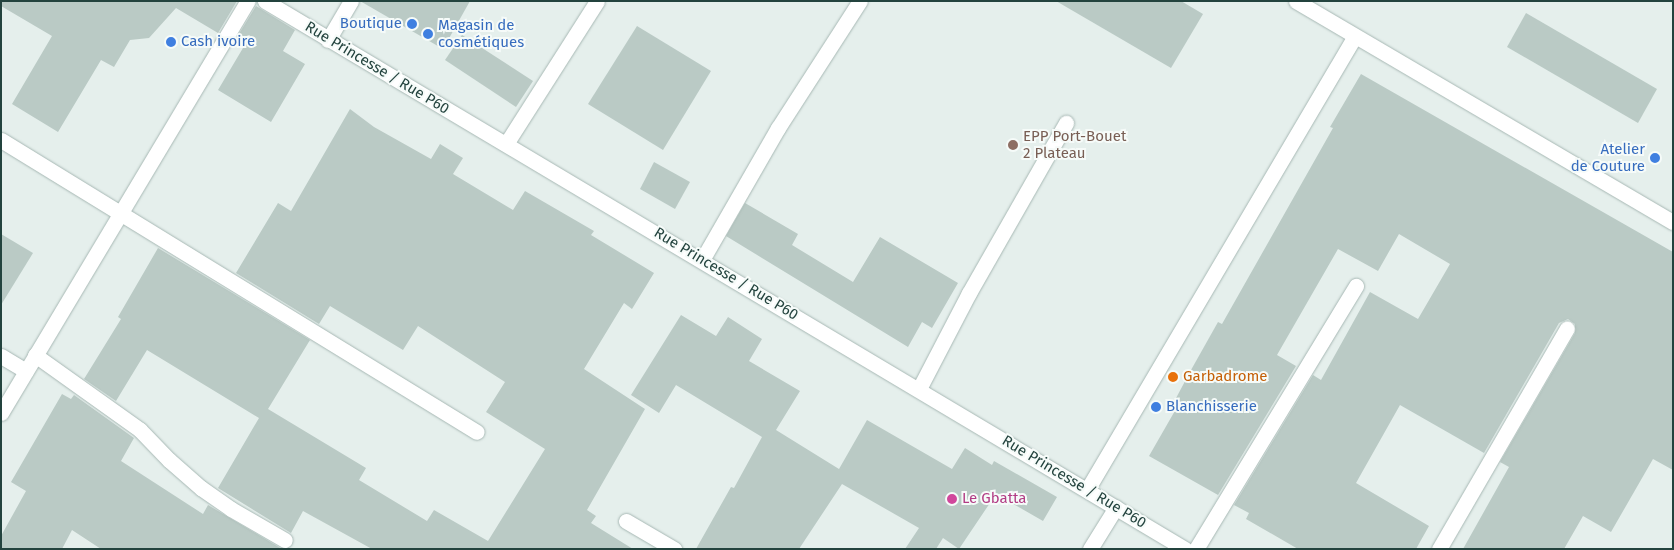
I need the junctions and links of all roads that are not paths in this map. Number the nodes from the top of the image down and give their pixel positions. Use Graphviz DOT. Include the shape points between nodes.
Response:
graph roads {
  1 [pos="248,1"];
  2 [pos="265,1"];
  3 [pos="351,1"];
  4 [pos="597,1"];
  5 [pos="860,1"];
  6 [pos="1296,1"];
  7 [pos="1355,36"];
  8 [pos="328,40"];
  9 [pos="1066,123"];
  10 [pos="1,140"];
  11 [pos="506,144"];
  12 [pos="120,214"];
  13 [pos="1673,222"];
  14 [pos="702,260"];
  15 [pos="1356,286"];
  16 [pos="1567,328"];
  17 [pos="36,355"];
  18 [pos="1,356"];
  19 [pos="26,371"];
  20 [pos="919,389"];
  21 [pos="1,413"];
  22 [pos="478,432"];
  23 [pos="1087,490"];
  24 [pos="1116,507"];
  25 [pos="626,521"];
  26 [pos="285,540"];
  27 [pos="674,549"];
  28 [pos="1090,549"];
  29 [pos="1186,549"];
  30 [pos="1196,549"];
  31 [pos="1439,549"];
  1 -- 12 [label="street"];
  2 -- 8 [label="street, Rue Princesse / Rue P60"];
  3 -- 8 [label="street"];
  4 -- 11 [label="street"];
  5 -- 14 [label="street" via="778,128"];
  6 -- 7 [label="street"];
  7 -- 13 [label="street"];
  7 -- 23 [label="street"];
  8 -- 11 [label="street, Rue Princesse / Rue P60"];
  9 -- 20 [label="street" via="969,293"];
  10 -- 12 [label="street"];
  11 -- 14 [label="street, Rue Princesse / Rue P60"];
  12 -- 17 [label="street"];
  12 -- 22 [label="street"];
  14 -- 20 [label="street, Rue Princesse / Rue P60"];
  15 -- 30 [label="street"];
  16 -- 31 [label="street"];
  17 -- 19 [label="street"];
  17 -- 26 [label="street" via="140,430 201,488"];
  18 -- 19 [label="street"];
  19 -- 21 [label="street"];
  20 -- 23 [label="street, Rue Princesse / Rue P60"];
  23 -- 24 [label="street, Rue Princesse / Rue P60"];
  24 -- 28 [label="street"];
  24 -- 29 [label="street, Rue Princesse / Rue P60"];
  25 -- 27 [label="street"];
}
